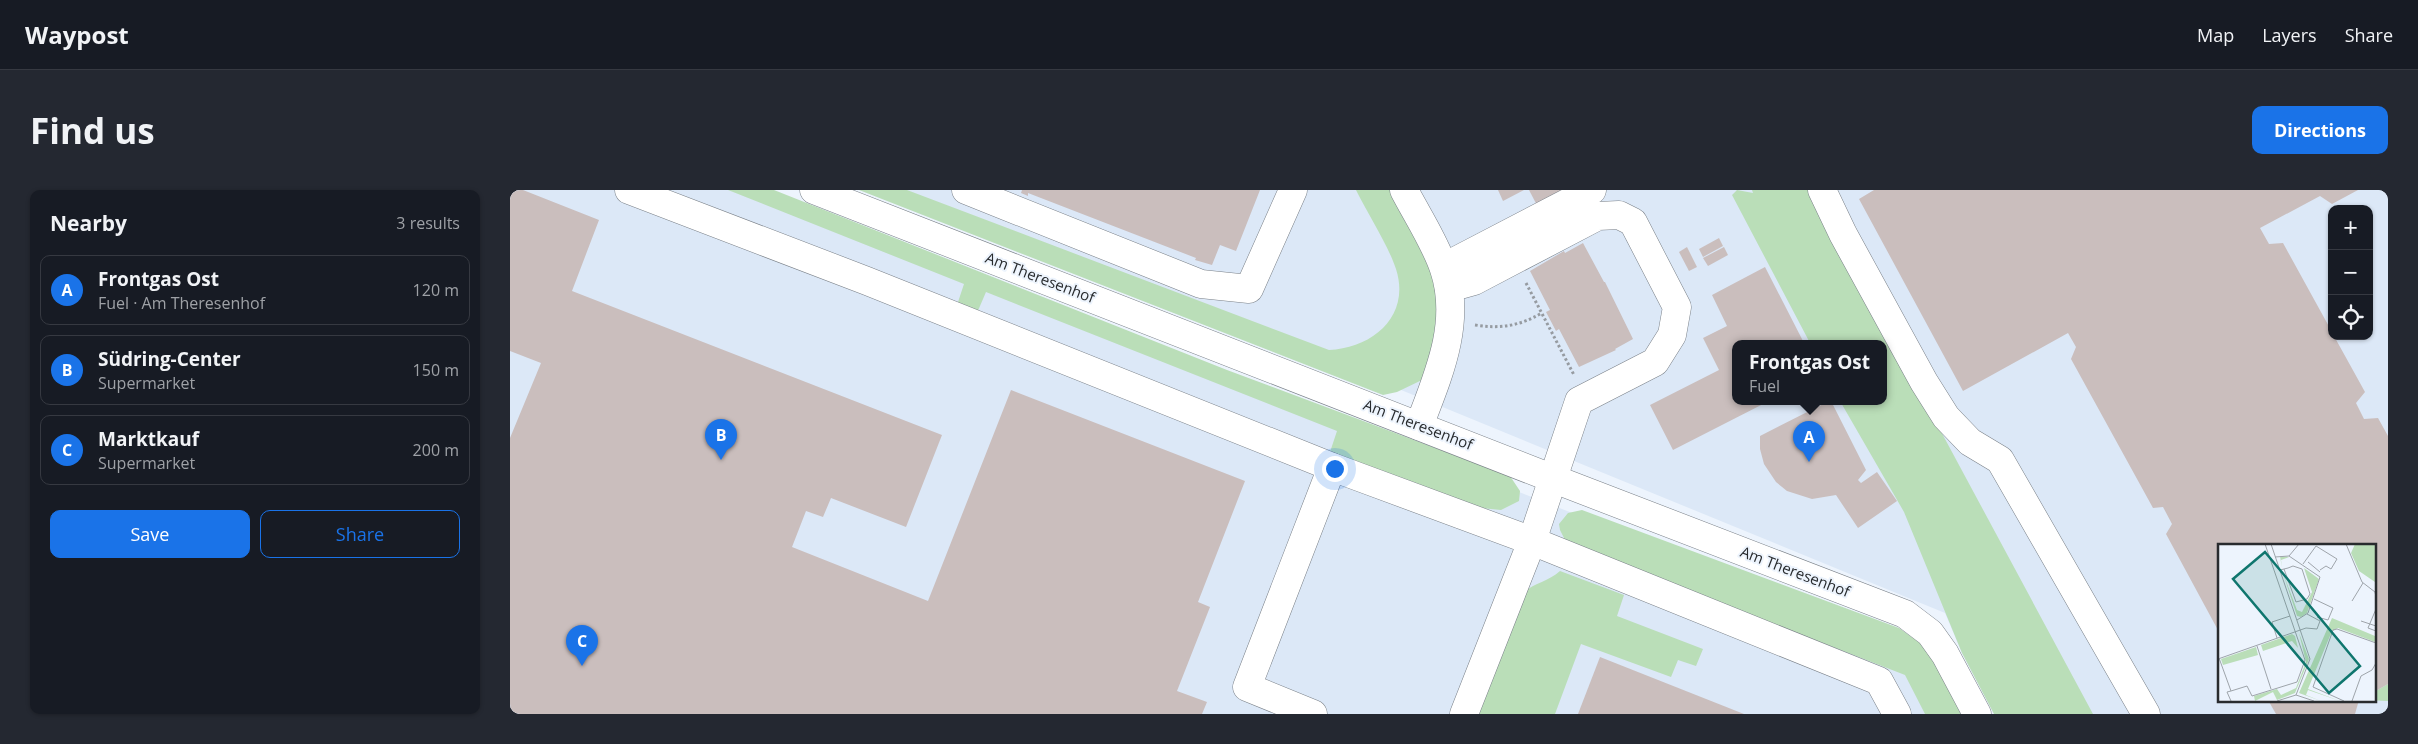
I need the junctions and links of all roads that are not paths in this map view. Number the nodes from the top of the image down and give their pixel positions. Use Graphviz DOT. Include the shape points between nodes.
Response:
graph roads {
  1 [pos="629,190"];
  2 [pos="814,190"];
  3 [pos="966,190"];
  4 [pos="1293,190"];
  5 [pos="1404,190"];
  6 [pos="1592,190"];
  7 [pos="1822,190"];
  8 [pos="1446,278"];
  9 [pos="1419,426"];
  10 [pos="1332,467"];
  11 [pos="1554,479"];
  12 [pos="1532,541"];
  13 [pos="1313,714"];
  14 [pos="1464,714"];
  15 [pos="1897,714"];
  16 [pos="1977,714"];
  17 [pos="2146,714"];
  1 -- 10 [label="street" via="867,281"];
  2 -- 9 [label="street, Am Theresenhof"];
  3 -- 4 [label="street" via="1201,284 1249,288"];
  5 -- 8 [label="street"];
  6 -- 8 [label="street"];
  7 -- 17 [label="street" via="1924,382 1946,417 1970,442 2000,460"];
  8 -- 9 [label="street" via="1450,320 1444,362"];
  8 -- 11 [label="street" via="1474,281 1598,216 1619,214 1633,222 1677,307 1672,335 1655,362 1579,401"];
  9 -- 11 [label="street, Am Theresenhof"];
  10 -- 12 [label="street"];
  10 -- 13 [label="street" via="1247,687"];
  11 -- 12 [label="street"];
  11 -- 16 [label="street, Am Theresenhof" via="1905,614 1930,633"];
  12 -- 14 [label="street"];
  12 -- 15 [label="street" via="1879,681"];
}
